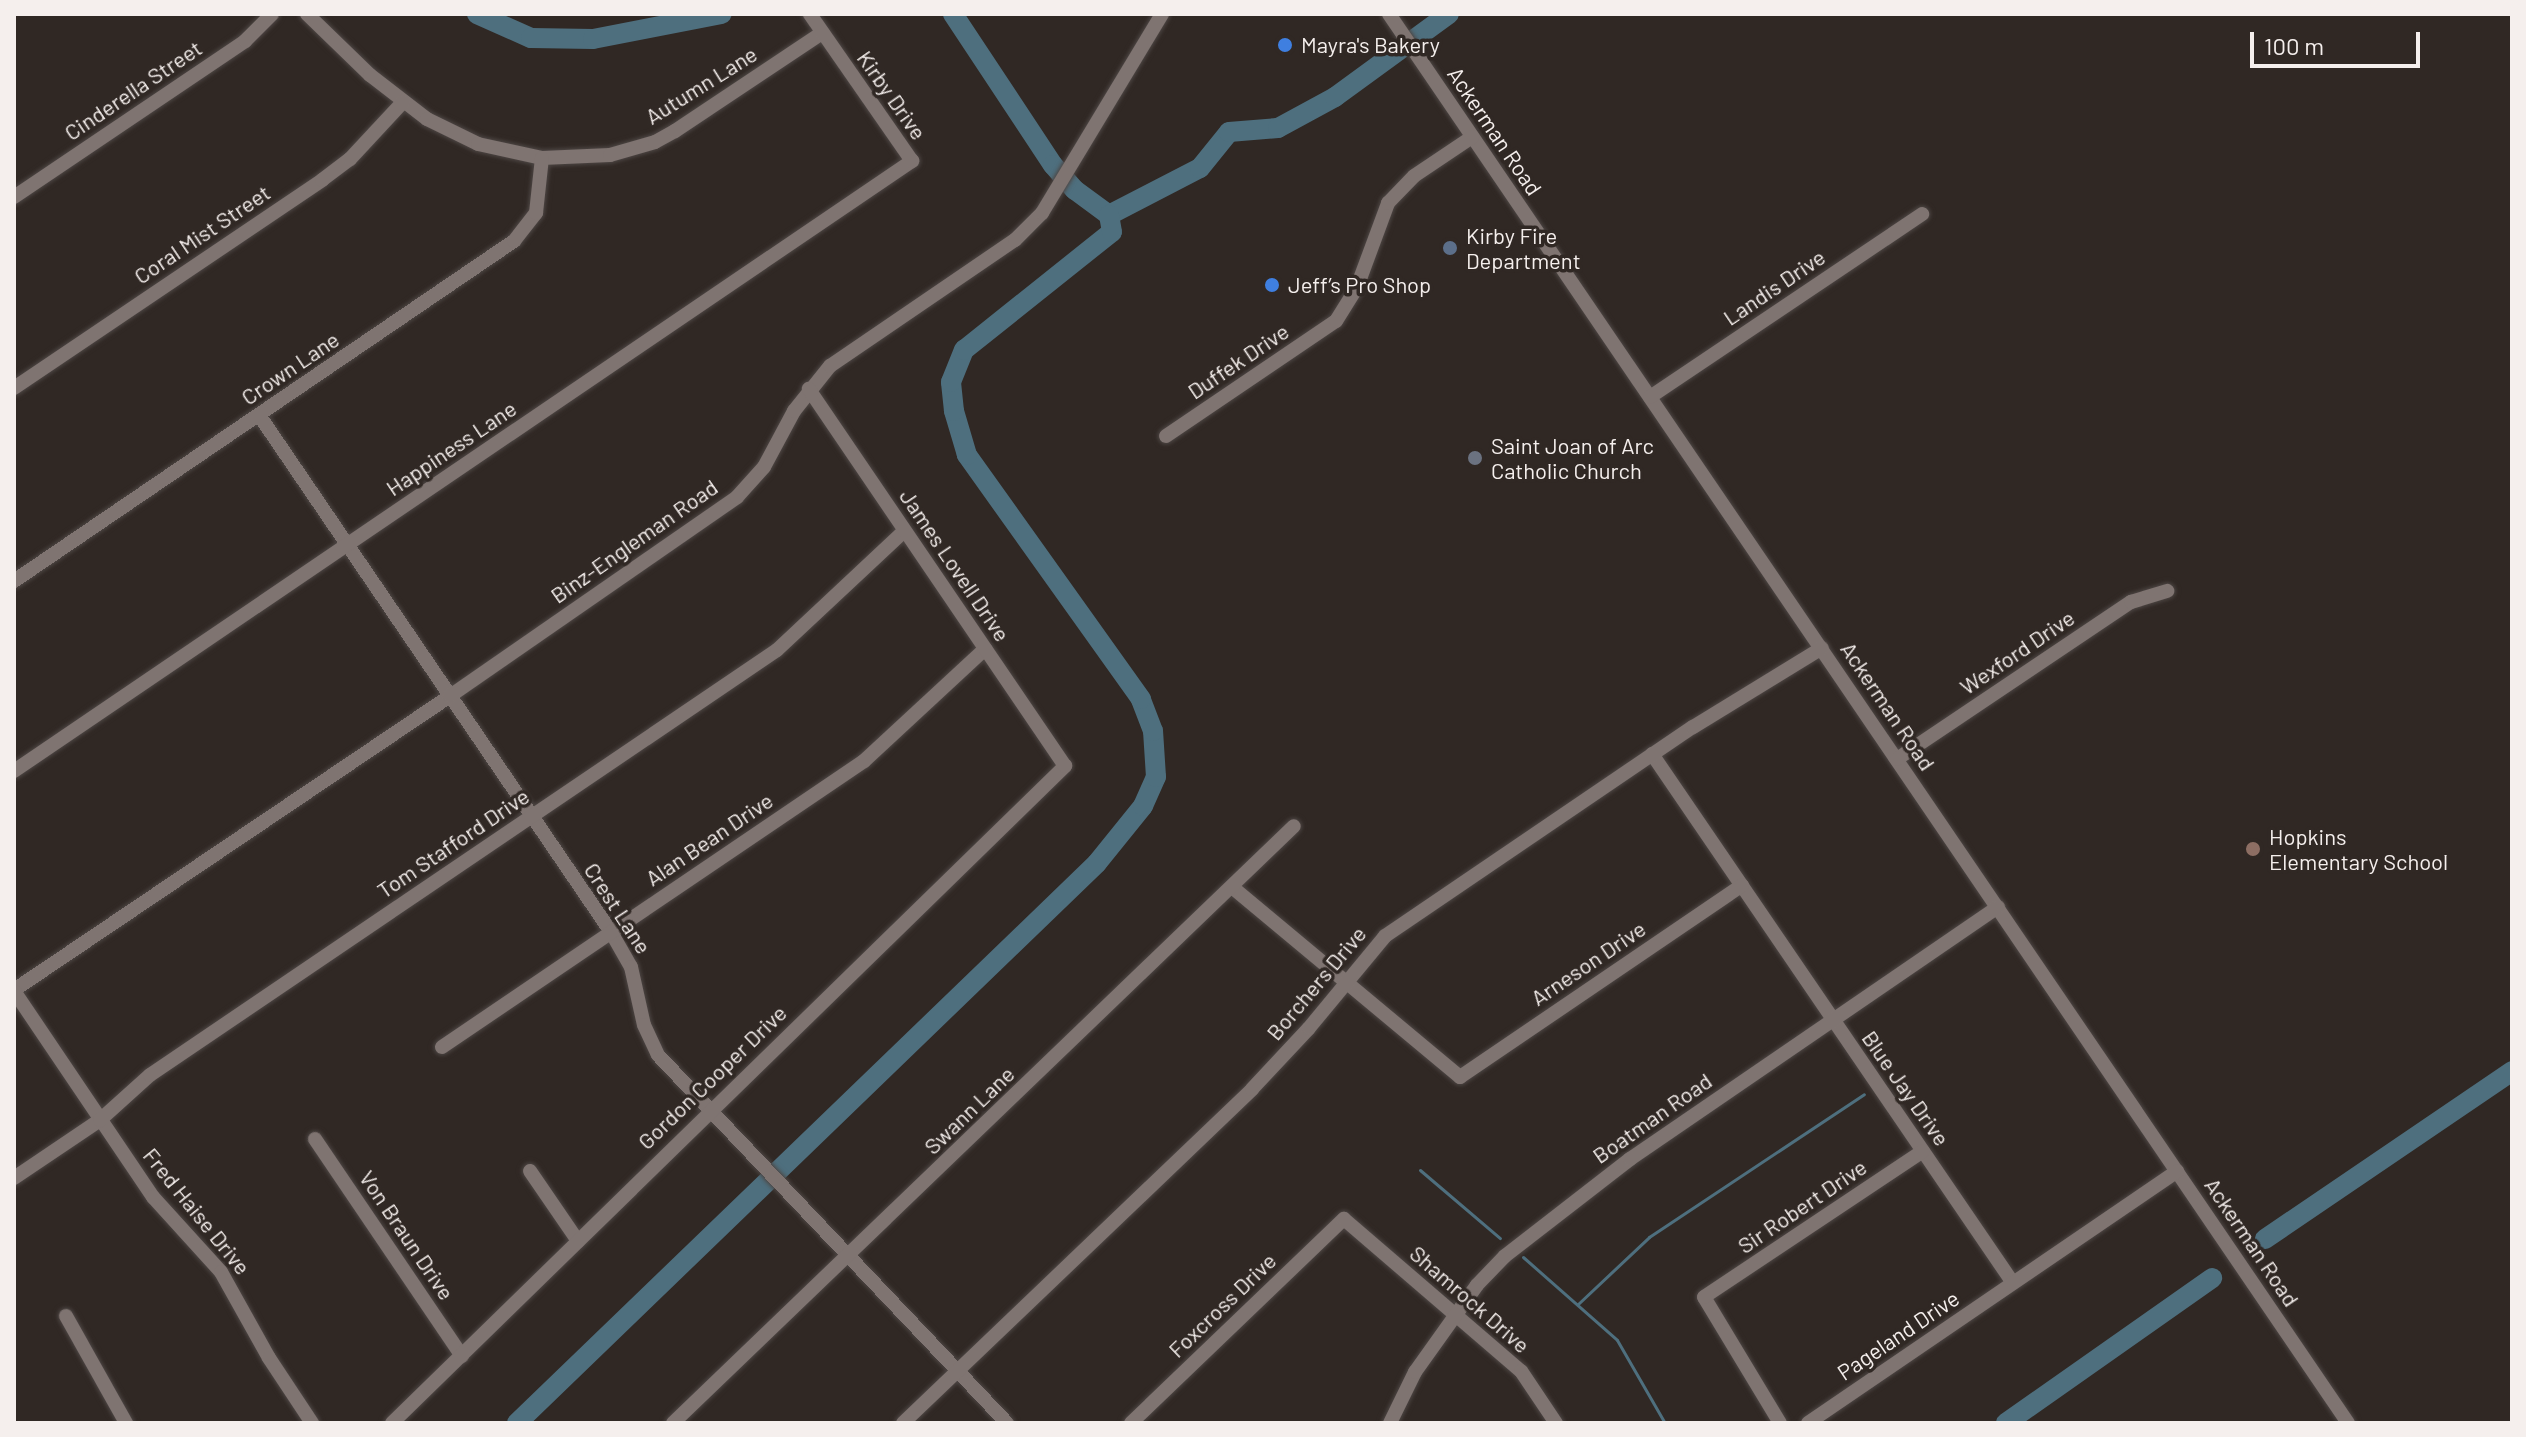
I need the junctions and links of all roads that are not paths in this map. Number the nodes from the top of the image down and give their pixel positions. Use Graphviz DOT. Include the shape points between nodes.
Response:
graph roads {
  1 [pos="272,14"];
  2 [pos="307,14"];
  3 [pos="1162,14"];
  4 [pos="1389,14"];
  5 [pos="816,23"];
  6 [pos="403,102"];
  7 [pos="1472,137"];
  8 [pos="542,158"];
  9 [pos="912,161"];
  10 [pos="14,197"];
  11 [pos="1922,214"];
  12 [pos="14,388"];
  13 [pos="809,389"];
  14 [pos="1650,397"];
  15 [pos="259,415"];
  16 [pos="1166,436"];
  17 [pos="904,531"];
  18 [pos="348,545"];
  19 [pos="14,581"];
  20 [pos="2167,591"];
  21 [pos="1822,648"];
  22 [pos="985,649"];
  23 [pos="450,696"];
  24 [pos="1652,754"];
  25 [pos="1897,759"];
  26 [pos="1065,766"];
  27 [pos="14,771"];
  28 [pos="531,817"];
  29 [pos="1294,826"];
  30 [pos="1742,885"];
  31 [pos="1232,887"];
  32 [pos="1998,907"];
  33 [pos="611,932"];
  34 [pos="1346,982"];
  35 [pos="14,991"];
  36 [pos="1832,1019"];
  37 [pos="442,1047"];
  38 [pos="709,1111"];
  39 [pos="100,1120"];
  40 [pos="315,1139"];
  41 [pos="1923,1151"];
  42 [pos="530,1171"];
  43 [pos="2177,1171"];
  44 [pos="14,1178"];
  45 [pos="1344,1219"];
  46 [pos="578,1241"];
  47 [pos="847,1256"];
  48 [pos="2013,1283"];
  49 [pos="1455,1315"];
  50 [pos="66,1316"];
  51 [pos="462,1356"];
  52 [pos="956,1371"];
  53 [pos="126,1423"];
  54 [pos="312,1423"];
  55 [pos="392,1423"];
  56 [pos="673,1423"];
  57 [pos="903,1423"];
  58 [pos="1007,1423"];
  59 [pos="1131,1423"];
  60 [pos="1390,1423"];
  61 [pos="1556,1423"];
  62 [pos="1780,1423"];
  63 [pos="1808,1423"];
  64 [pos="2348,1423"];
  1 -- 10 [label="street, Cinderella Street" via="245,41"];
  2 -- 6 [label="street, Autumn Lane"];
  3 -- 13 [label="street, Binz-Engleman Road" via="1051,200 1015,240 855,346"];
  4 -- 7 [label="street, Ackerman Road"];
  5 -- 8 [label="street, Autumn Lane" via="655,142 610,155"];
  5 -- 9 [label="street, Kirby Drive"];
  6 -- 8 [label="street, Autumn Lane" via="478,144"];
  6 -- 12 [label="street, Coral Mist Street" via="341,166"];
  7 -- 14 [label="street, Ackerman Road"];
  7 -- 16 [label="street, Duffek Drive" via="1414,176 1388,203 1357,287 1336,321"];
  8 -- 15 [label="street, Crown Lane" via="536,213 514,241"];
  9 -- 18 [label="street, Happiness Lane"];
  11 -- 14 [label="street, Landis Drive"];
  13 -- 17 [label="street, James Lovell Drive"];
  13 -- 23 [label="street, Binz-Engleman Road" via="764,467 737,497"];
  14 -- 21 [label="street, Ackerman Road"];
  15 -- 18 [label="street, Crest Lane"];
  15 -- 19 [label="street, Crown Lane"];
  17 -- 22 [label="street, James Lovell Drive"];
  17 -- 28 [label="street, Tom Stafford Drive" via="791,639"];
  18 -- 23 [label="street, Crest Lane"];
  18 -- 27 [label="street, Happiness Lane"];
  20 -- 25 [label="street, Wexford Drive" via="2131,602"];
  21 -- 24 [label="street, Borchers Drive"];
  21 -- 25 [label="street, Ackerman Road"];
  22 -- 26 [label="street, James Lovell Drive"];
  22 -- 33 [label="street, Alan Bean Drive" via="864,761"];
  23 -- 28 [label="street, Crest Lane"];
  23 -- 35 [label="street, Binz-Engleman Road"];
  24 -- 30 [label="street, Blue Jay Drive"];
  24 -- 34 [label="street, Borchers Drive" via="1385,936"];
  25 -- 32 [label="street, Ackerman Road"];
  26 -- 38 [label="street, Gordon Cooper Drive"];
  28 -- 33 [label="street, Crest Lane"];
  28 -- 39 [label="street, Tom Stafford Drive" via="150,1075"];
  29 -- 31 [label="street, Swann Lane"];
  30 -- 34 [label="street, Arneson Drive" via="1460,1077"];
  30 -- 36 [label="street, Blue Jay Drive"];
  31 -- 34 [label="street"];
  31 -- 47 [label="street, Swann Lane"];
  32 -- 36 [label="street, Boatman Road"];
  32 -- 43 [label="street, Ackerman Road"];
  33 -- 37 [label="street, Alan Bean Drive"];
  33 -- 38 [label="street, Crest Lane" via="631,967 652,1045"];
  34 -- 52 [label="street, Borchers Drive" via="1252,1089"];
  35 -- 39 [label="street, Fred Haise Drive"];
  36 -- 41 [label="street, Blue Jay Drive"];
  36 -- 49 [label="street, Boatman Road" via="1584,1193 1490,1270"];
  38 -- 46 [label="street, Gordon Cooper Drive"];
  38 -- 47 [label="street, Crest Lane"];
  39 -- 44 [label="street, Tom Stafford Drive"];
  39 -- 54 [label="street, Fred Haise Drive" via="153,1197 221,1272"];
  40 -- 51 [label="street, Von Braun Drive"];
  41 -- 48 [label="street, Blue Jay Drive"];
  41 -- 62 [label="street, Sir Robert Drive" via="1704,1297"];
  42 -- 46 [label="street"];
  43 -- 48 [label="street"];
  43 -- 64 [label="street, Ackerman Road"];
  45 -- 49 [label="street, Shamrock Drive"];
  45 -- 59 [label="street, Foxcross Drive"];
  46 -- 51 [label="street, Gordon Cooper Drive"];
  47 -- 52 [label="street, Crest Lane"];
  47 -- 56 [label="street, Swann Lane"];
  48 -- 63 [label="street, Pageland Drive"];
  49 -- 60 [label="street, Boatman Road" via="1415,1372"];
  49 -- 61 [label="street, Shamrock Drive" via="1521,1371"];
  50 -- 53 [label="street"];
  51 -- 55 [label="street, Gordon Cooper Drive"];
  52 -- 57 [label="street, Borchers Drive"];
  52 -- 58 [label="street, Crest Lane"];
}
